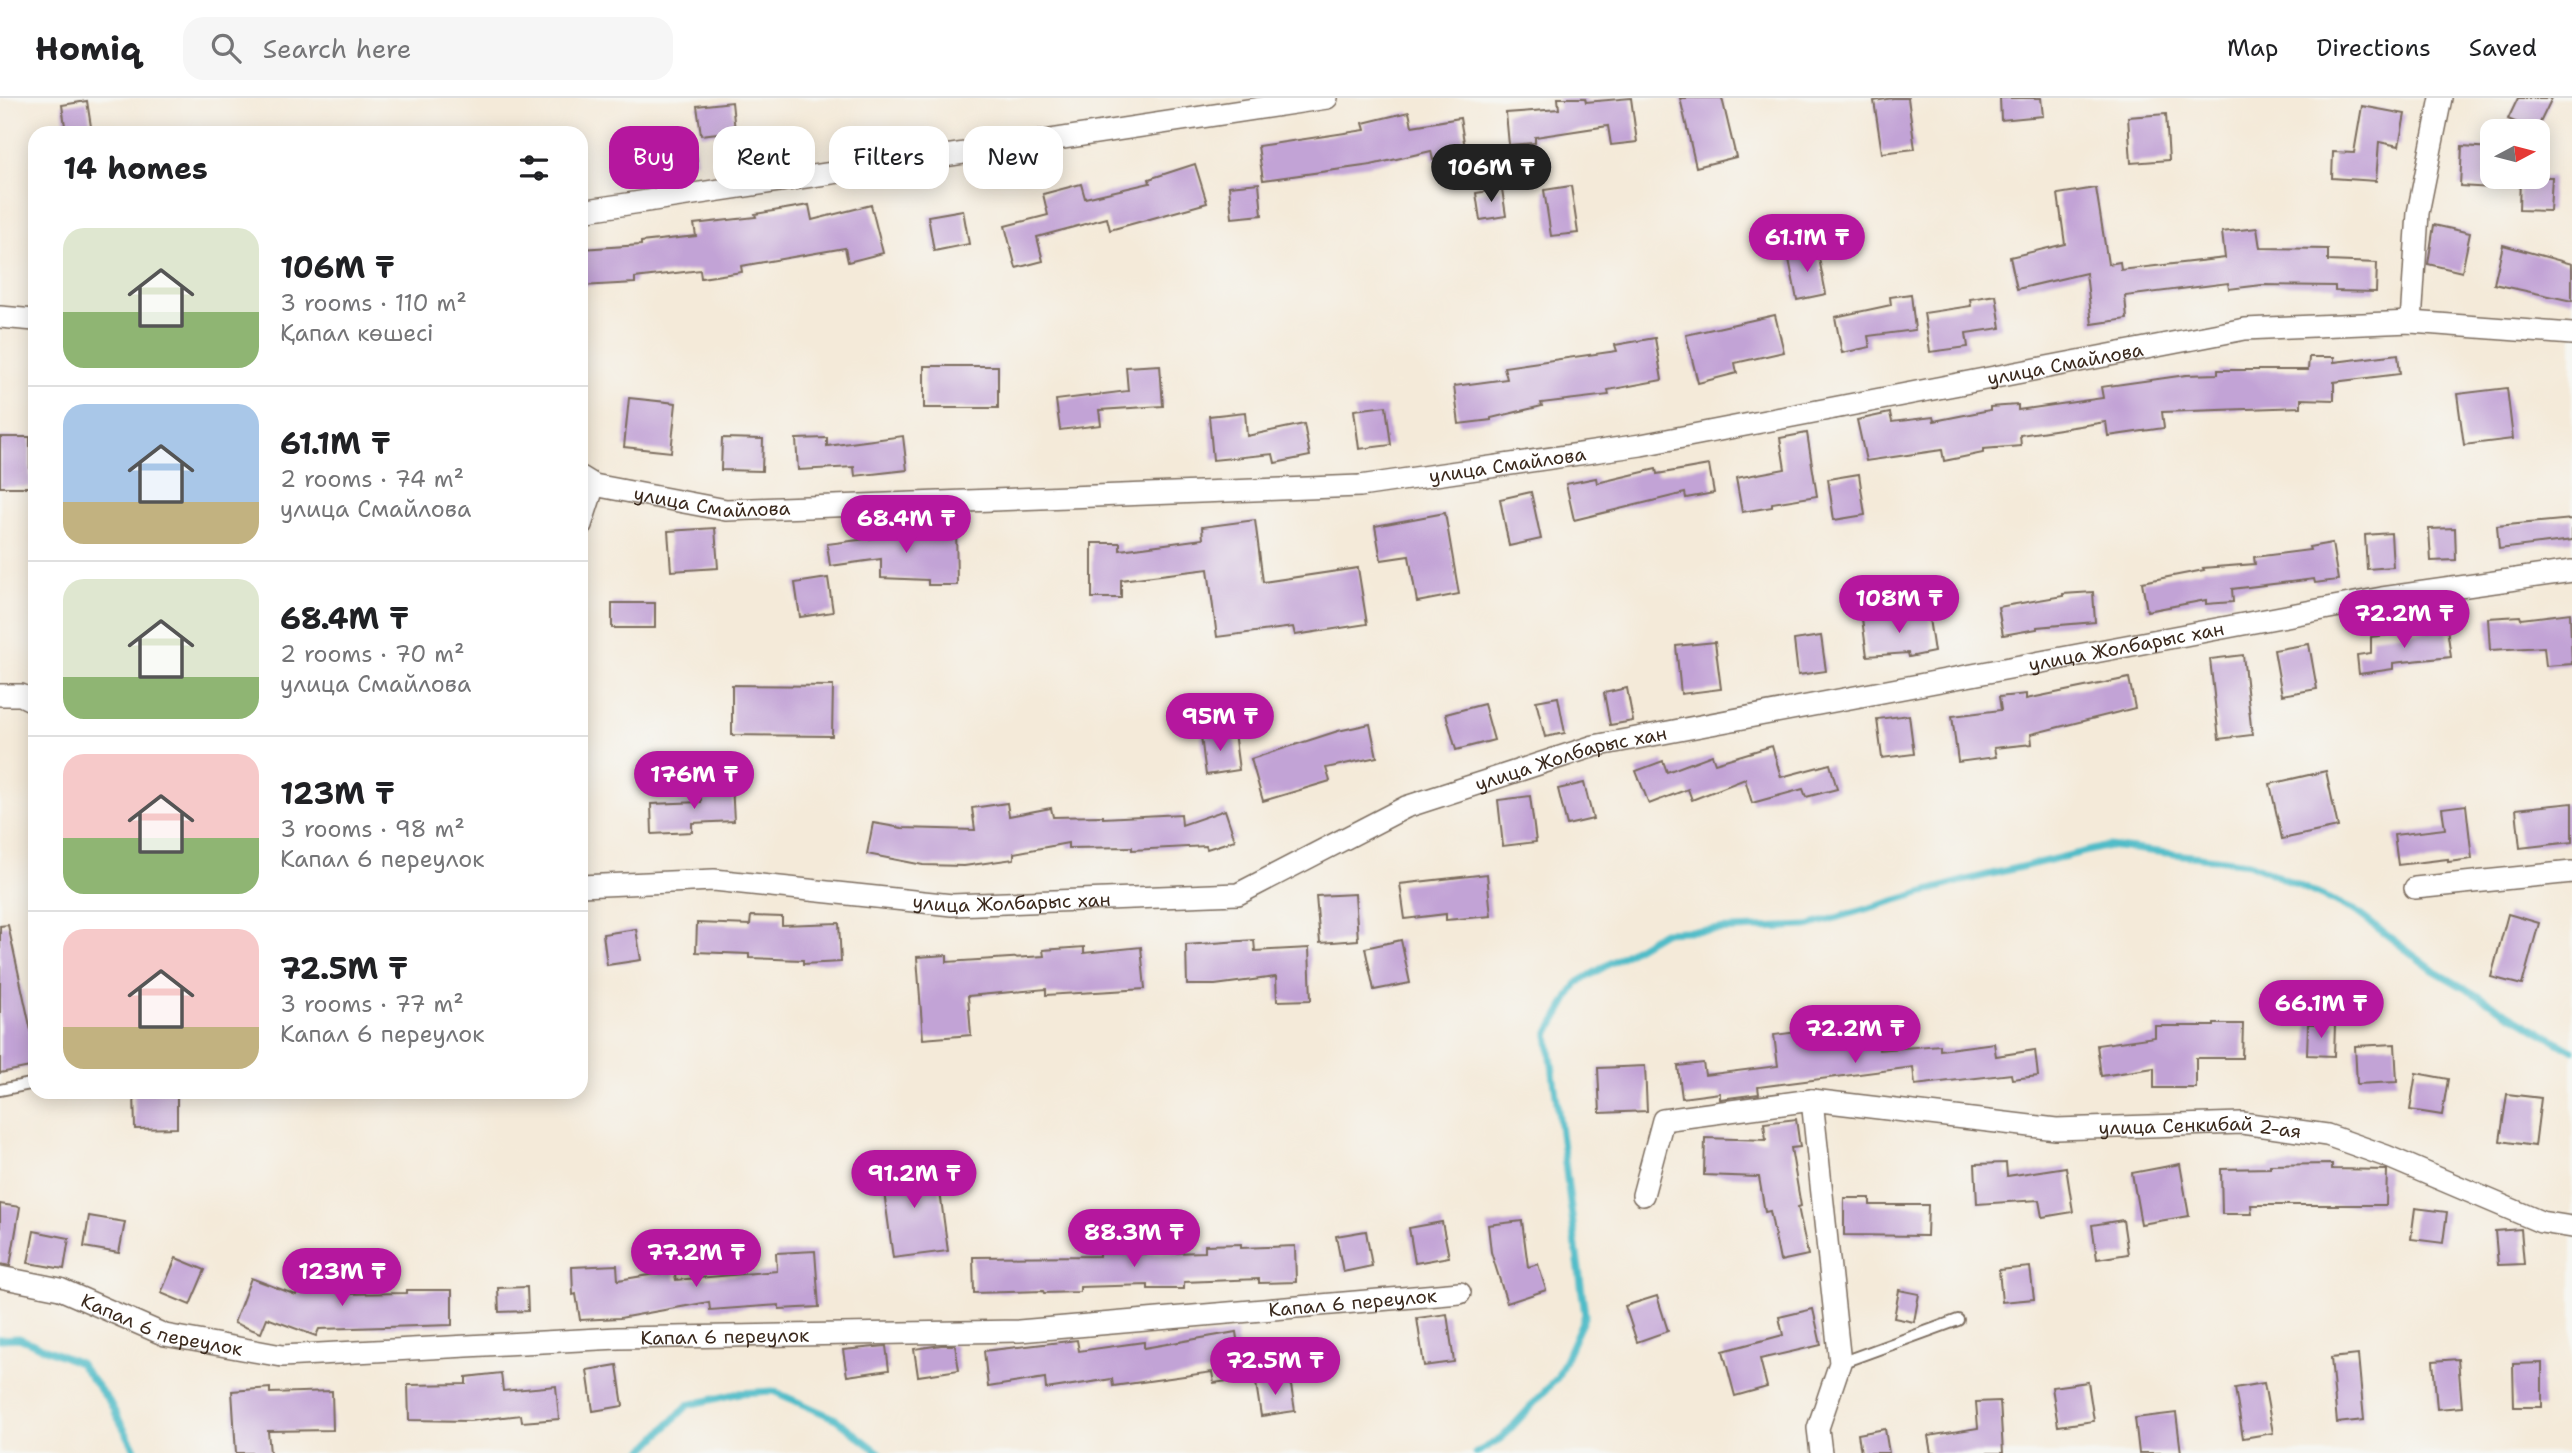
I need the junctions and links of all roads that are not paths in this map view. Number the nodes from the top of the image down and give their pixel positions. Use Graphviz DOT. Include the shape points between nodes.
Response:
graph roads {
  1 [pos="1327,98"];
  2 [pos="2441,98"];
  3 [pos="588,210"];
  4 [pos="0,317"];
  5 [pos="28,319"];
  6 [pos="2411,322"];
  7 [pos="2572,334"];
  8 [pos="588,481"];
  9 [pos="2572,571"];
  10 [pos="0,695"];
  11 [pos="28,698"];
  12 [pos="2572,872"];
  13 [pos="588,886"];
  14 [pos="2415,888"];
  15 [pos="28,1084"];
  16 [pos="0,1090"];
  17 [pos="1812,1100"];
  18 [pos="1643,1195"];
  19 [pos="2572,1227"];
  20 [pos="0,1277"];
  21 [pos="1460,1293"];
  22 [pos="1958,1320"];
  23 [pos="1840,1363"];
  24 [pos="1821,1453"];
  1 -- 3 [label="street"];
  2 -- 6 [label="street" via="2418,213"];
  4 -- 5 [label="street"];
  6 -- 7 [label="street, улица Смайлова"];
  6 -- 8 [label="street, улица Смайлова" via="2245,329 1641,445 1360,486 726,510"];
  9 -- 13 [label="street, улица Жолбарыс хан" via="2382,598 1594,746 1406,807 1238,894 952,905 714,880"];
  10 -- 11 [label="street"];
  12 -- 14 [label="street"];
  15 -- 16 [label="lane"];
  17 -- 18 [label="street, улица Сенкибай 2-ая" via="1663,1120"];
  17 -- 19 [label="street, улица Сенкибай 2-ая" via="2056,1129 2242,1123 2327,1135 2541,1222"];
  17 -- 23 [label="street"];
  20 -- 21 [label="street, Капал 6 переулок" via="60,1289 165,1335 282,1356 618,1338 1019,1331"];
  22 -- 23 [label="lane"];
  23 -- 24 [label="street" via="1818,1428"];
}
